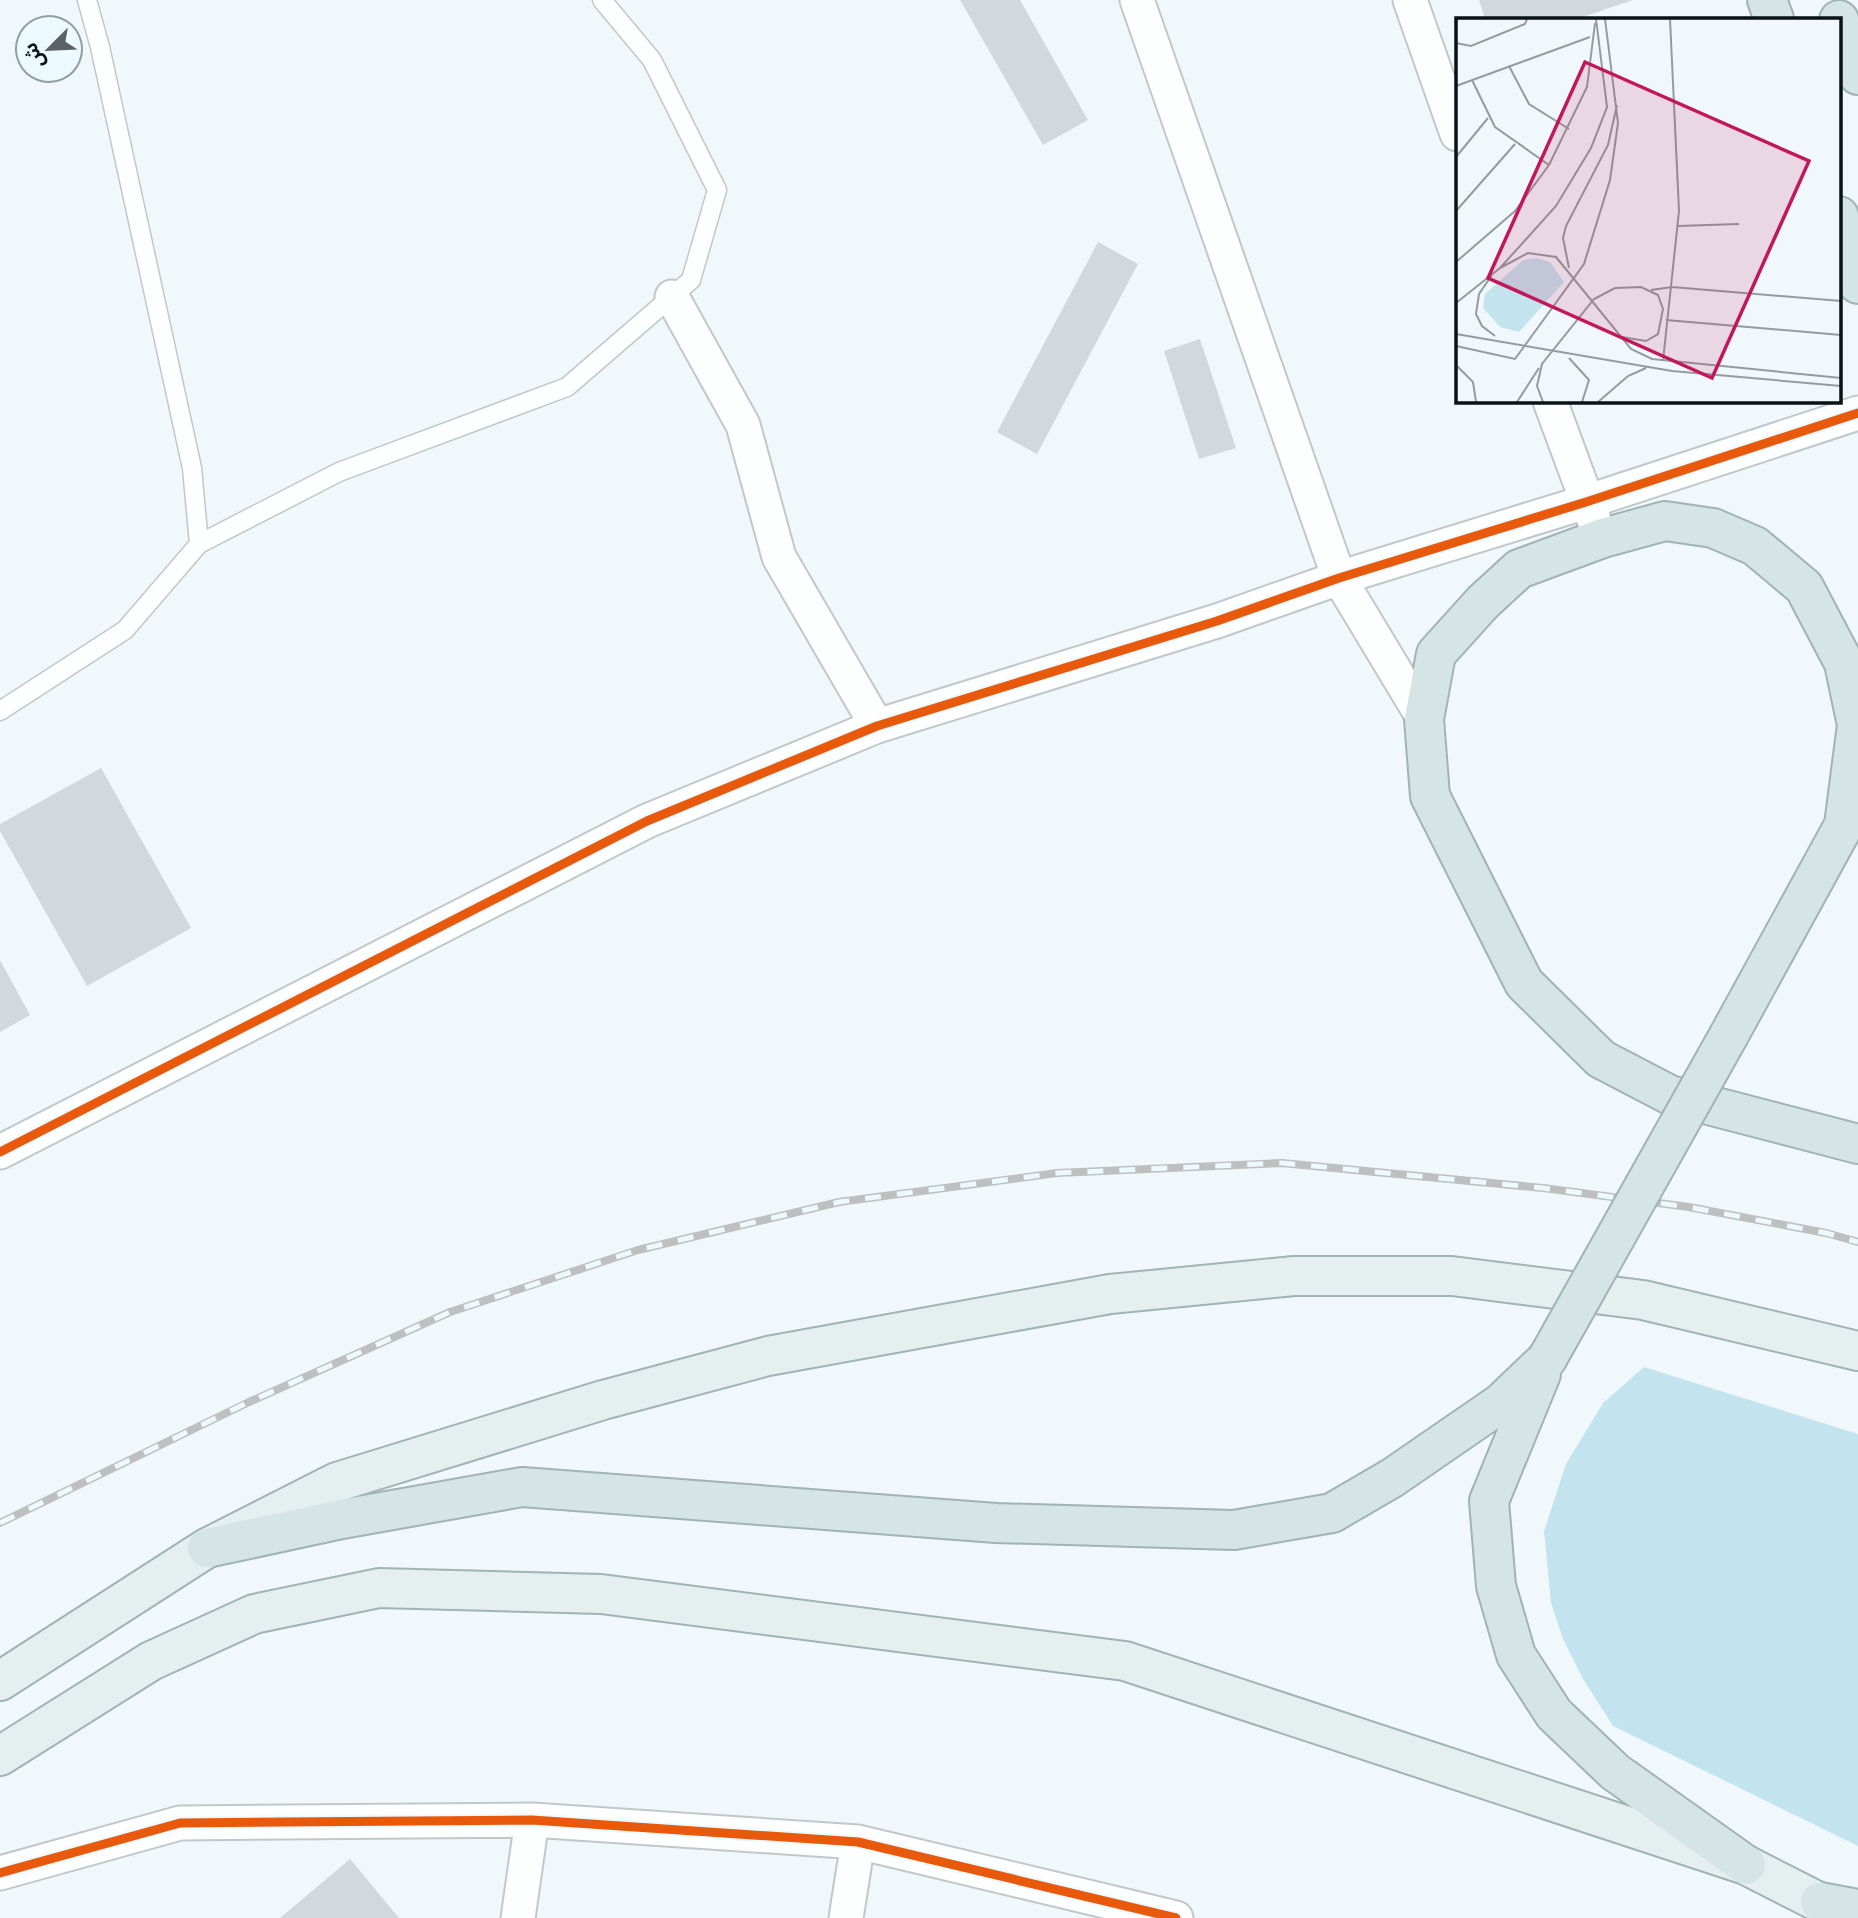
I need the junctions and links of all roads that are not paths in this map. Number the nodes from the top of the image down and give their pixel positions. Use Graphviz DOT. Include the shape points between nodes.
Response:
graph roads {
  1 [pos="87,0"];
  2 [pos="602,0"];
  3 [pos="1138,0"];
  4 [pos="1410,0"];
  5 [pos="1767,0"];
  6 [pos="1832,0"];
  7 [pos="1774,18"];
  8 [pos="1839,18"];
  9 [pos="1840,22"];
  10 [pos="1858,75"];
  11 [pos="1456,131"];
  12 [pos="1840,220"];
  13 [pos="1858,284"];
  14 [pos="671,297"];
  15 [pos="1550,402"];
  16 [pos="1858,413"];
  17 [pos="1586,502"];
  18 [pos="1603,538"];
  19 [pos="199,544"];
  20 [pos="1339,578"];
  21 [pos="0,711"];
  22 [pos="1424,719"];
  23 [pos="877,726"];
  24 [pos="1851,809"];
  25 [pos="1858,1144"];
  26 [pos="0,1152"];
  27 [pos="1858,1351"];
  28 [pos="1547,1359"];
  29 [pos="207,1548"];
  30 [pos="0,1681"];
  31 [pos="0,1756"];
  32 [pos="532,1820"];
  33 [pos="858,1842"];
  34 [pos="1746,1865"];
  35 [pos="0,1873"];
  36 [pos="1858,1909"];
  37 [pos="1835,1910"];
  38 [pos="518,1918"];
  39 [pos="846,1918"];
  40 [pos="1176,1918"];
  1 -- 19 [label="lane" via="192,468"];
  2 -- 14 [label="lane" via="652,60 717,190 691,280"];
  3 -- 20 [label="street"];
  4 -- 11 [label="street"];
  5 -- 7 [label="highway"];
  6 -- 8 [label="highway"];
  9 -- 10 [label="highway"];
  12 -- 13 [label="highway"];
  14 -- 19 [label="lane" via="567,387 339,471"];
  14 -- 23 [label="street" via="743,425 779,557"];
  15 -- 17 [label="street"];
  16 -- 17 [label="street"];
  17 -- 18 [label="street"];
  17 -- 20 [label="street"];
  18 -- 22 [label="highway" via="1519,569 1483,602 1436,654"];
  18 -- 24 [label="highway" via="1665,521 1713,528 1755,546 1804,587 1844,663 1857,725"];
  19 -- 21 [label="lane" via="125,629"];
  20 -- 22 [label="street"];
  20 -- 23 [label="street" via="1217,621"];
  22 -- 25 [label="highway" via="1430,796 1524,983 1601,1059 1670,1095"];
  23 -- 26 [label="street" via="647,821"];
  24 -- 28 [label="highway, bridge"];
  27 -- 29 [label="main road" via="1643,1300 1452,1276 1294,1276 1110,1294 768,1356 603,1399 337,1482"];
  28 -- 29 [label="highway" via="1501,1403 1332,1513 1234,1530 996,1523 522,1487"];
  28 -- 34 [label="highway" via="1489,1502 1496,1586 1516,1655 1554,1714 1615,1772"];
  29 -- 30 [label="main road"];
  31 -- 34 [label="main road" via="151,1661 254,1614 379,1588 601,1594 1125,1661"];
  32 -- 33 [label="street"];
  32 -- 35 [label="street" via="180,1823"];
  32 -- 38 [label="street"];
  33 -- 39 [label="street"];
  33 -- 40 [label="street"];
  34 -- 37 [label="main road"];
  36 -- 37 [label="highway"];
}
